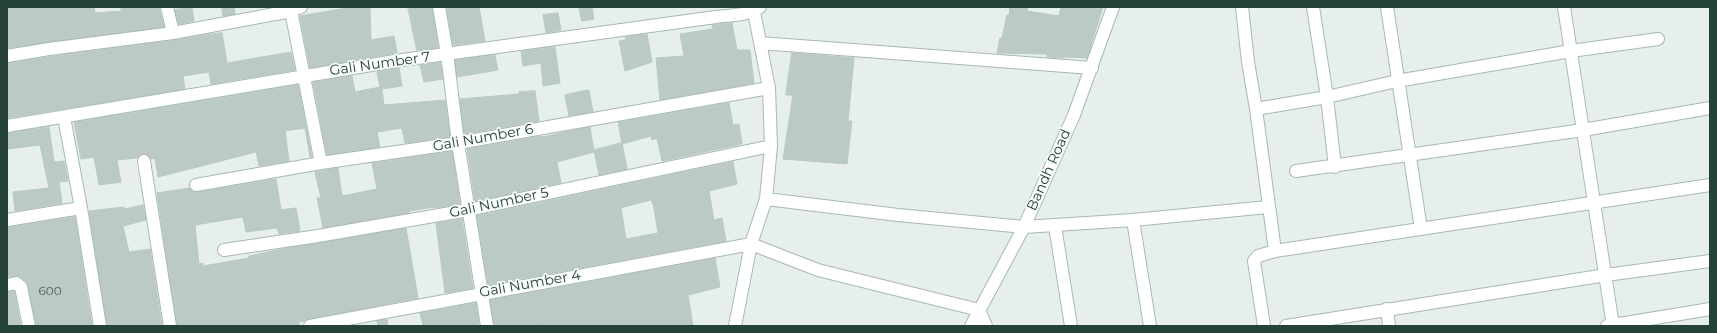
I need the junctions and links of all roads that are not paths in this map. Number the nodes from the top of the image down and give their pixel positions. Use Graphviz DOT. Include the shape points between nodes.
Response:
graph roads {
  1 [pos="168,7"];
  2 [pos="439,7"];
  3 [pos="1113,7"];
  4 [pos="1242,7"];
  5 [pos="1313,7"];
  6 [pos="1387,7"];
  7 [pos="1564,7"];
  8 [pos="296,9"];
  9 [pos="756,9"];
  10 [pos="173,33"];
  11 [pos="1658,39"];
  12 [pos="760,43"];
  13 [pos="1571,51"];
  14 [pos="447,54"];
  15 [pos="7,56"];
  16 [pos="1092,68"];
  17 [pos="304,75"];
  18 [pos="1398,81"];
  19 [pos="769,88"];
  20 [pos="1327,97"];
  21 [pos="1710,108"];
  22 [pos="1256,109"];
  23 [pos="64,117"];
  24 [pos="7,126"];
  25 [pos="1583,130"];
  26 [pos="458,143"];
  27 [pos="771,146"];
  28 [pos="1410,155"];
  29 [pos="144,161"];
  30 [pos="321,163"];
  31 [pos="1335,167"];
  32 [pos="1296,171"];
  33 [pos="196,185"];
  34 [pos="1710,185"];
  35 [pos="766,198"];
  36 [pos="1594,204"];
  37 [pos="1268,207"];
  38 [pos="81,208"];
  39 [pos="468,210"];
  40 [pos="7,220"];
  41 [pos="1133,220"];
  42 [pos="1055,226"];
  43 [pos="1024,227"];
  44 [pos="1421,229"];
  45 [pos="751,244"];
  46 [pos="224,250"];
  47 [pos="1275,252"];
  48 [pos="1710,262"];
  49 [pos="1606,275"];
  50 [pos="7,285"];
  51 [pos="480,293"];
  52 [pos="1387,309"];
  53 [pos="1710,309"];
  54 [pos="979,310"];
  55 [pos="1669,321"];
  56 [pos="29,326"];
  57 [pos="100,326"];
  58 [pos="170,326"];
  59 [pos="310,326"];
  60 [pos="486,326"];
  61 [pos="735,326"];
  62 [pos="971,326"];
  63 [pos="986,326"];
  64 [pos="1071,326"];
  65 [pos="1150,326"];
  66 [pos="1264,326"];
  67 [pos="1286,326"];
  68 [pos="1389,326"];
  69 [pos="1611,326"];
  1 -- 10 [label="street"];
  2 -- 14 [label="street"];
  3 -- 16 [label="street, Bandh Road"];
  4 -- 22 [label="street"];
  5 -- 20 [label="street"];
  6 -- 18 [label="street"];
  7 -- 13 [label="street"];
  8 -- 10 [label="street"];
  8 -- 17 [label="street"];
  9 -- 12 [label="street"];
  9 -- 14 [label="street, Gali Number 7"];
  10 -- 15 [label="street"];
  11 -- 13 [label="street"];
  12 -- 16 [label="street"];
  12 -- 19 [label="street"];
  13 -- 18 [label="street"];
  13 -- 25 [label="street"];
  14 -- 17 [label="street, Gali Number 7"];
  14 -- 26 [label="street"];
  16 -- 43 [label="street, Bandh Road"];
  17 -- 23 [label="street, Gali Number 7"];
  17 -- 30 [label="street"];
  18 -- 20 [label="street"];
  18 -- 28 [label="street"];
  19 -- 26 [label="street, Gali Number 6"];
  19 -- 27 [label="street"];
  20 -- 22 [label="street"];
  20 -- 31 [label="street"];
  21 -- 25 [label="street"];
  22 -- 37 [label="street"];
  23 -- 24 [label="street, Gali Number 7"];
  23 -- 38 [label="street"];
  25 -- 28 [label="street"];
  25 -- 36 [label="street"];
  26 -- 30 [label="street, Gali Number 6"];
  26 -- 39 [label="street"];
  27 -- 35 [label="street"];
  27 -- 39 [label="street, Gali Number 5"];
  28 -- 31 [label="street"];
  28 -- 44 [label="street"];
  29 -- 58 [label="street"];
  30 -- 33 [label="street, Gali Number 6"];
  31 -- 32 [label="street"];
  34 -- 36 [label="street"];
  35 -- 43 [label="street" via="898,215"];
  35 -- 45 [label="street"];
  36 -- 44 [label="street"];
  36 -- 49 [label="street"];
  37 -- 41 [label="street"];
  37 -- 47 [label="street"];
  38 -- 40 [label="street"];
  38 -- 57 [label="street"];
  39 -- 46 [label="street, Gali Number 5"];
  39 -- 51 [label="street"];
  41 -- 42 [label="street"];
  41 -- 65 [label="street"];
  42 -- 43 [label="street"];
  42 -- 64 [label="street"];
  43 -- 54 [label="street, Bandh Road"];
  44 -- 47 [label="street"];
  45 -- 51 [label="street, Gali Number 4"];
  45 -- 54 [label="street" via="818,270"];
  45 -- 61 [label="street"];
  47 -- 66 [label="street" via="1258,256 1254,261"];
  48 -- 49 [label="street"];
  49 -- 52 [label="street"];
  49 -- 69 [label="street"];
  50 -- 56 [label="street" via="20,285"];
  51 -- 59 [label="street, Gali Number 4"];
  51 -- 60 [label="street"];
  52 -- 67 [label="street"];
  52 -- 68 [label="street"];
  53 -- 55 [label="street"];
  54 -- 62 [label="street, Bandh Road"];
  54 -- 63 [label="street"];
  55 -- 69 [label="street"];
}
